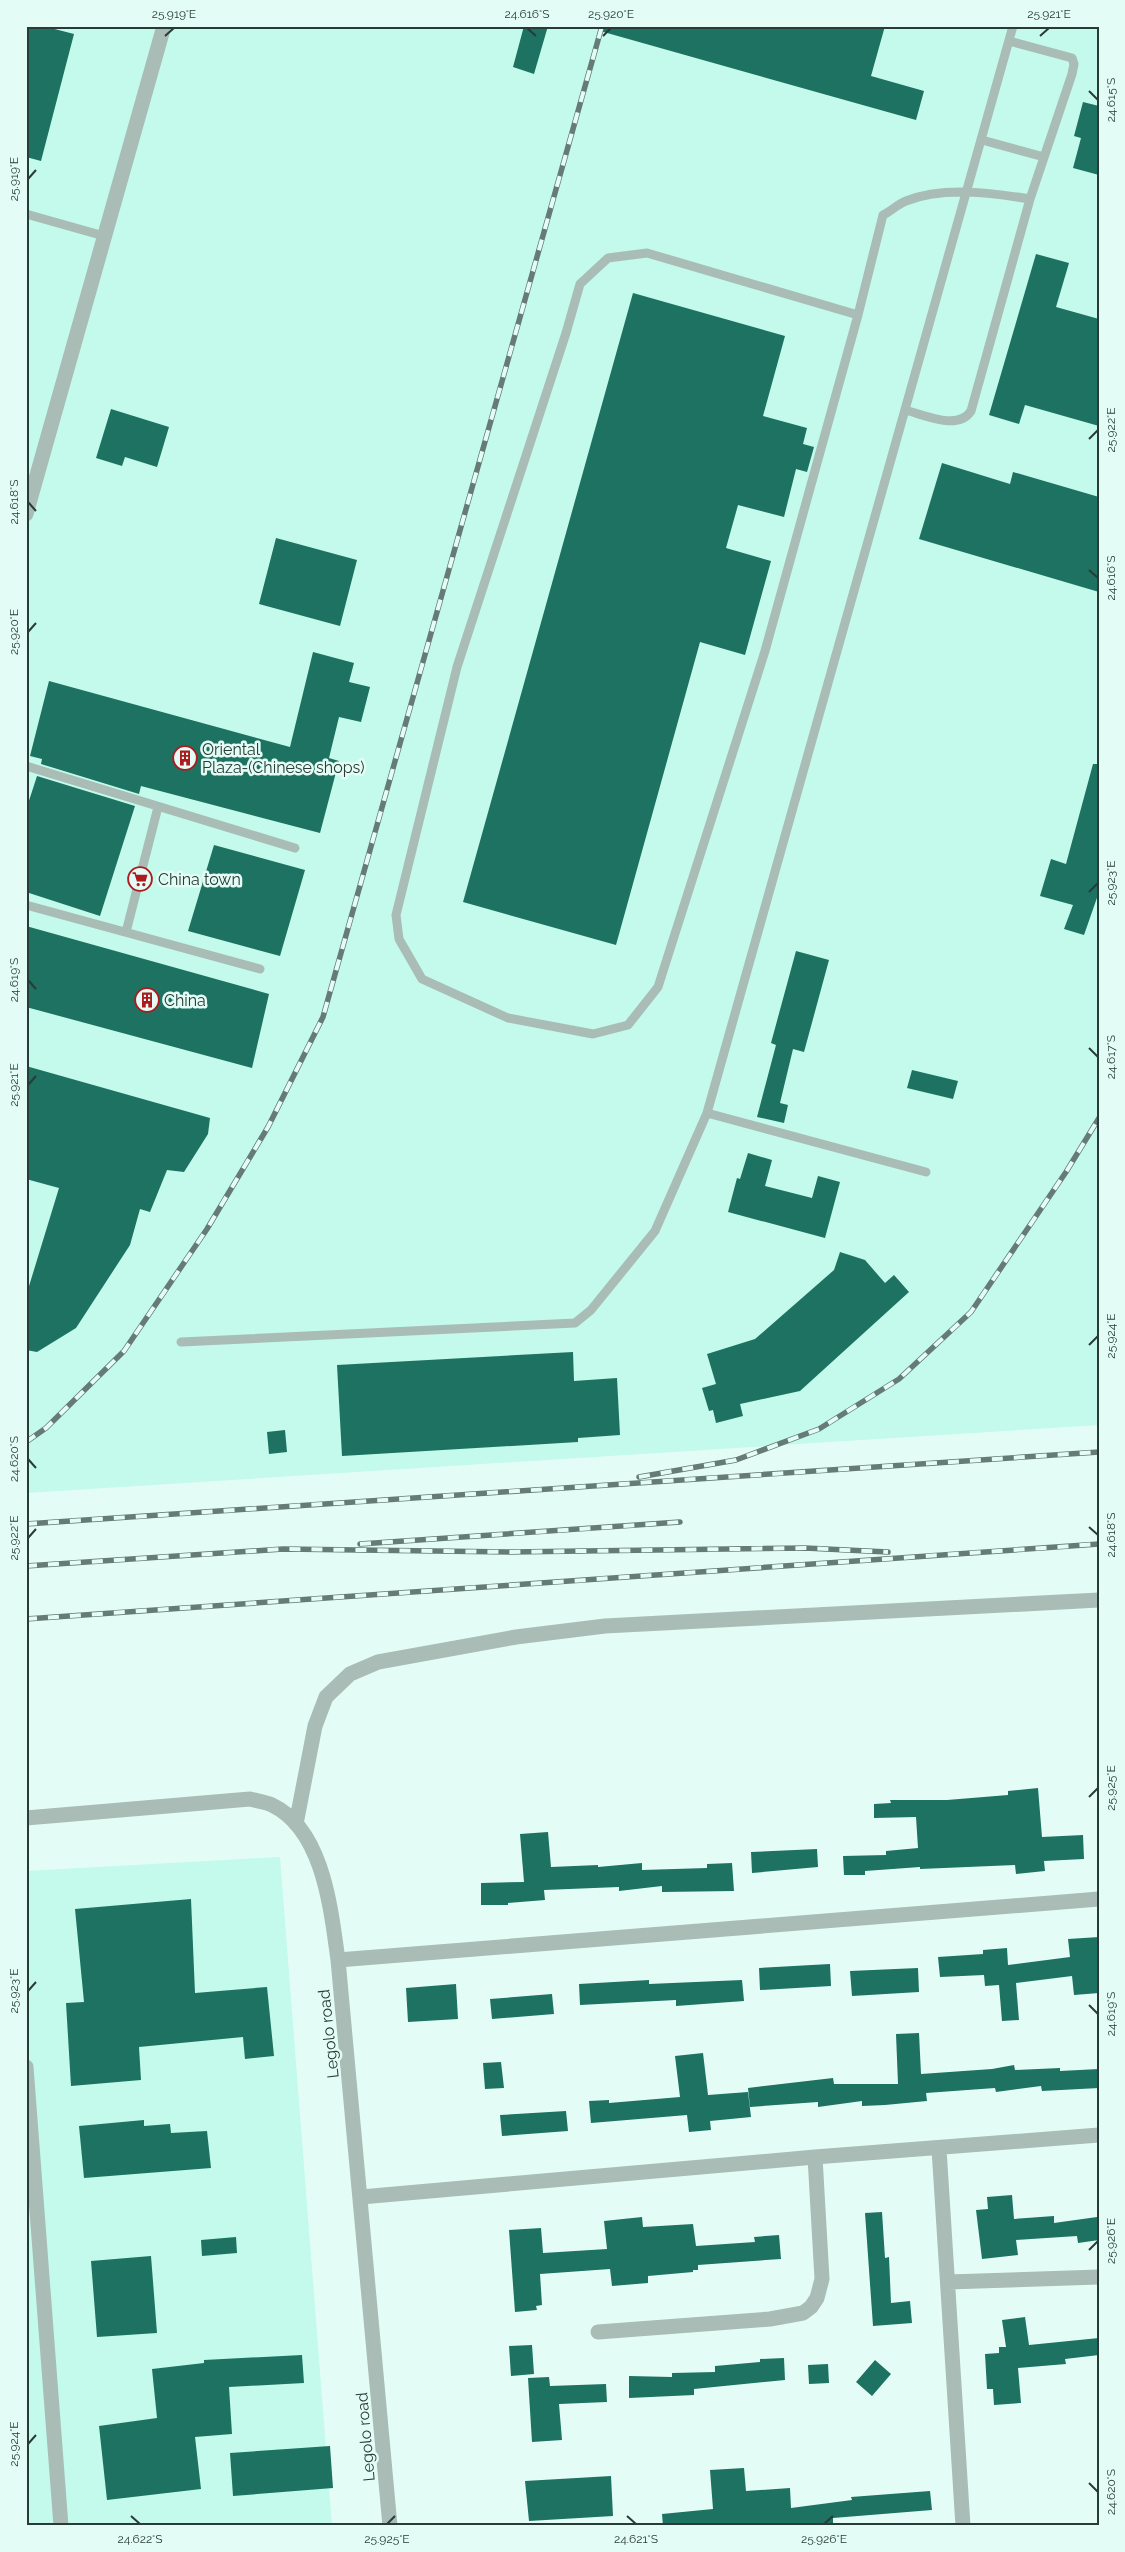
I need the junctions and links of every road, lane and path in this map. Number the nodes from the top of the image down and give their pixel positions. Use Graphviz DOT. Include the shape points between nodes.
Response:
graph roads {
  1 [pos="164,26"];
  2 [pos="1013,26"];
  3 [pos="1009,41"];
  4 [pos="982,140"];
  5 [pos="1044,157"];
  6 [pos="967,193"];
  7 [pos="1030,199"];
  8 [pos="26,214"];
  9 [pos="104,236"];
  10 [pos="858,314"];
  11 [pos="905,410"];
  12 [pos="26,514"];
  13 [pos="26,766"];
  14 [pos="158,807"];
  15 [pos="295,848"];
  16 [pos="26,904"];
  17 [pos="126,932"];
  18 [pos="260,969"];
  19 [pos="707,1113"];
  20 [pos="926,1172"];
  21 [pos="181,1342"];
  22 [pos="1099,1600"];
  23 [pos="26,1818"];
  24 [pos="296,1824"];
  25 [pos="1099,1899"];
  26 [pos="338,1960"];
  27 [pos="26,2066"];
  28 [pos="1099,2135"];
  29 [pos="940,2149"];
  30 [pos="815,2157"];
  31 [pos="361,2198"];
  32 [pos="1099,2277"];
  33 [pos="948,2282"];
  34 [pos="598,2332"];
  35 [pos="61,2526"];
  36 [pos="390,2526"];
  37 [pos="963,2526"];
  1 -- 9 [label="street"];
  2 -- 3 [label="lane"];
  3 -- 4 [label="lane"];
  3 -- 5 [label="lane" via="1072,58 1074,64"];
  4 -- 5 [label="lane"];
  4 -- 6 [label="lane"];
  5 -- 7 [label="lane"];
  6 -- 7 [label="lane"];
  6 -- 10 [label="lane" via="926,195 905,202 883,216"];
  6 -- 11 [label="lane"];
  7 -- 11 [label="lane" via="972,411 960,421"];
  8 -- 9 [label="lane"];
  9 -- 12 [label="street"];
  10 -- 10 [label="lane" via="647,253 608,258 580,284 457,667 396,915 399,939 422,979 508,1018 592,1034 628,1024 658,987 765,651"];
  11 -- 19 [label="lane"];
  13 -- 14 [label="lane"];
  14 -- 15 [label="lane"];
  14 -- 17 [label="lane"];
  16 -- 17 [label="lane"];
  17 -- 18 [label="lane"];
  19 -- 20 [label="lane"];
  19 -- 21 [label="lane" via="655,1231 591,1310 575,1323"];
  22 -- 24 [label="street" via="605,1626 516,1637 378,1662 350,1674 326,1697 315,1726"];
  23 -- 24 [label="street, Legolo road" via="250,1799 273,1805"];
  24 -- 26 [label="street, Legolo road" via="315,1852 330,1899"];
  25 -- 26 [label="street"];
  26 -- 31 [label="street, Legolo road"];
  27 -- 35 [label="street"];
  28 -- 29 [label="street"];
  29 -- 30 [label="street"];
  29 -- 33 [label="street"];
  30 -- 31 [label="street"];
  30 -- 34 [label="street" via="822,2278 811,2307 803,2313 770,2319"];
  31 -- 36 [label="street, Legolo road"];
  32 -- 33 [label="street"];
  33 -- 37 [label="street"];
}
